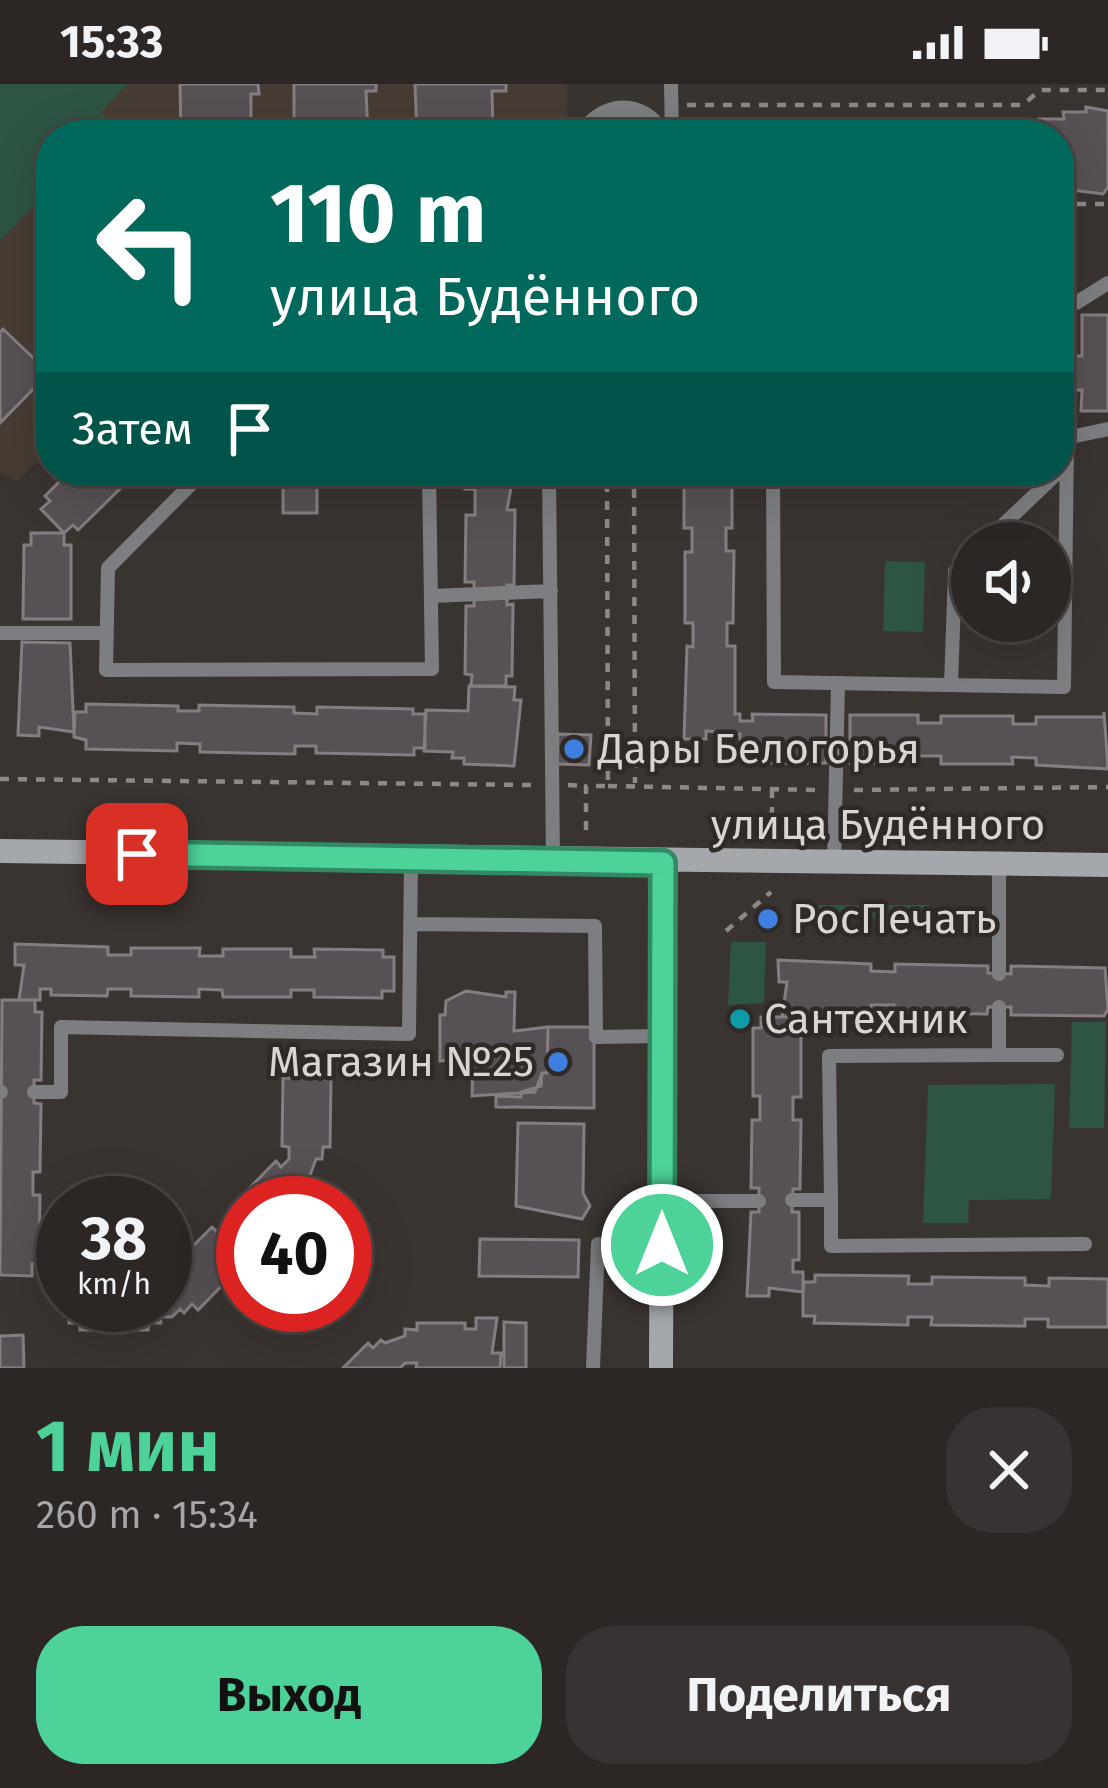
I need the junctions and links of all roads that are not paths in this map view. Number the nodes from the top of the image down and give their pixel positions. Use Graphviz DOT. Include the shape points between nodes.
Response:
graph roads {
  1 [pos="671,84"];
  2 [pos="598,120"];
  3 [pos="648,120"];
  4 [pos="672,120"];
  5 [pos="1108,283"];
  6 [pos="1074,303"];
  7 [pos="1108,428"];
  8 [pos="1074,436"];
  9 [pos="189,486"];
  10 [pos="428,486"];
  11 [pos="549,486"];
  12 [pos="773,486"];
  13 [pos="1043,486"];
  14 [pos="1066,486"];
  15 [pos="1006,522"];
  16 [pos="551,591"];
  17 [pos="431,596"];
  18 [pos="0,633"];
  19 [pos="107,633"];
  20 [pos="953,642"];
  21 [pos="838,684"];
  22 [pos="951,686"];
  23 [pos="0,850"];
  24 [pos="410,860"];
  25 [pos="553,861"];
  26 [pos="663,863"];
  27 [pos="999,865"];
  28 [pos="834,866"];
  29 [pos="1108,866"];
  30 [pos="410,924"];
  31 [pos="999,974"];
  32 [pos="999,1007"];
  33 [pos="662,1036"];
  34 [pos="999,1055"];
  35 [pos="1057,1055"];
  36 [pos="34,1092"];
  37 [pos="831,1200"];
  38 [pos="662,1201"];
  39 [pos="759,1201"];
  40 [pos="792,1201"];
  41 [pos="598,1244"];
  42 [pos="1085,1244"];
  43 [pos="593,1368"];
  44 [pos="661,1368"];
  1 -- 4 [label="lane"];
  2 -- 3 [label="street" via="622,112"];
  5 -- 6 [label="lane"];
  7 -- 8 [label="lane"];
  9 -- 19 [label="lane" via="108,568"];
  10 -- 17 [label="lane"];
  11 -- 16 [label="lane"];
  12 -- 21 [label="lane" via="774,682"];
  13 -- 15 [label="lane"];
  14 -- 22 [label="lane" via="1064,687"];
  16 -- 17 [label="lane"];
  16 -- 25 [label="lane"];
  17 -- 19 [label="lane" via="432,669 106,670"];
  18 -- 19 [label="lane"];
  20 -- 22 [label="lane"];
  21 -- 22 [label="lane"];
  21 -- 28 [label="lane"];
  23 -- 24 [label="street, улица Будённого"];
  24 -- 25 [label="street, улица Будённого"];
  24 -- 30 [label="lane"];
  25 -- 26 [label="street, улица Будённого"];
  26 -- 28 [label="street, улица Будённого"];
  26 -- 33 [label="street"];
  27 -- 28 [label="street, улица Будённого"];
  27 -- 29 [label="street, улица Будённого"];
  27 -- 31 [label="lane"];
  30 -- 33 [label="lane" via="596,926 596,1037"];
  30 -- 36 [label="lane" via="409,1034 61,1027 61,1092"];
  32 -- 34 [label="lane"];
  33 -- 38 [label="street"];
  34 -- 35 [label="lane"];
  34 -- 37 [label="lane" via="830,1056"];
  37 -- 40 [label="lane"];
  37 -- 42 [label="lane" via="831,1246"];
  38 -- 39 [label="lane"];
  38 -- 44 [label="street"];
  41 -- 43 [label="lane"];
}
